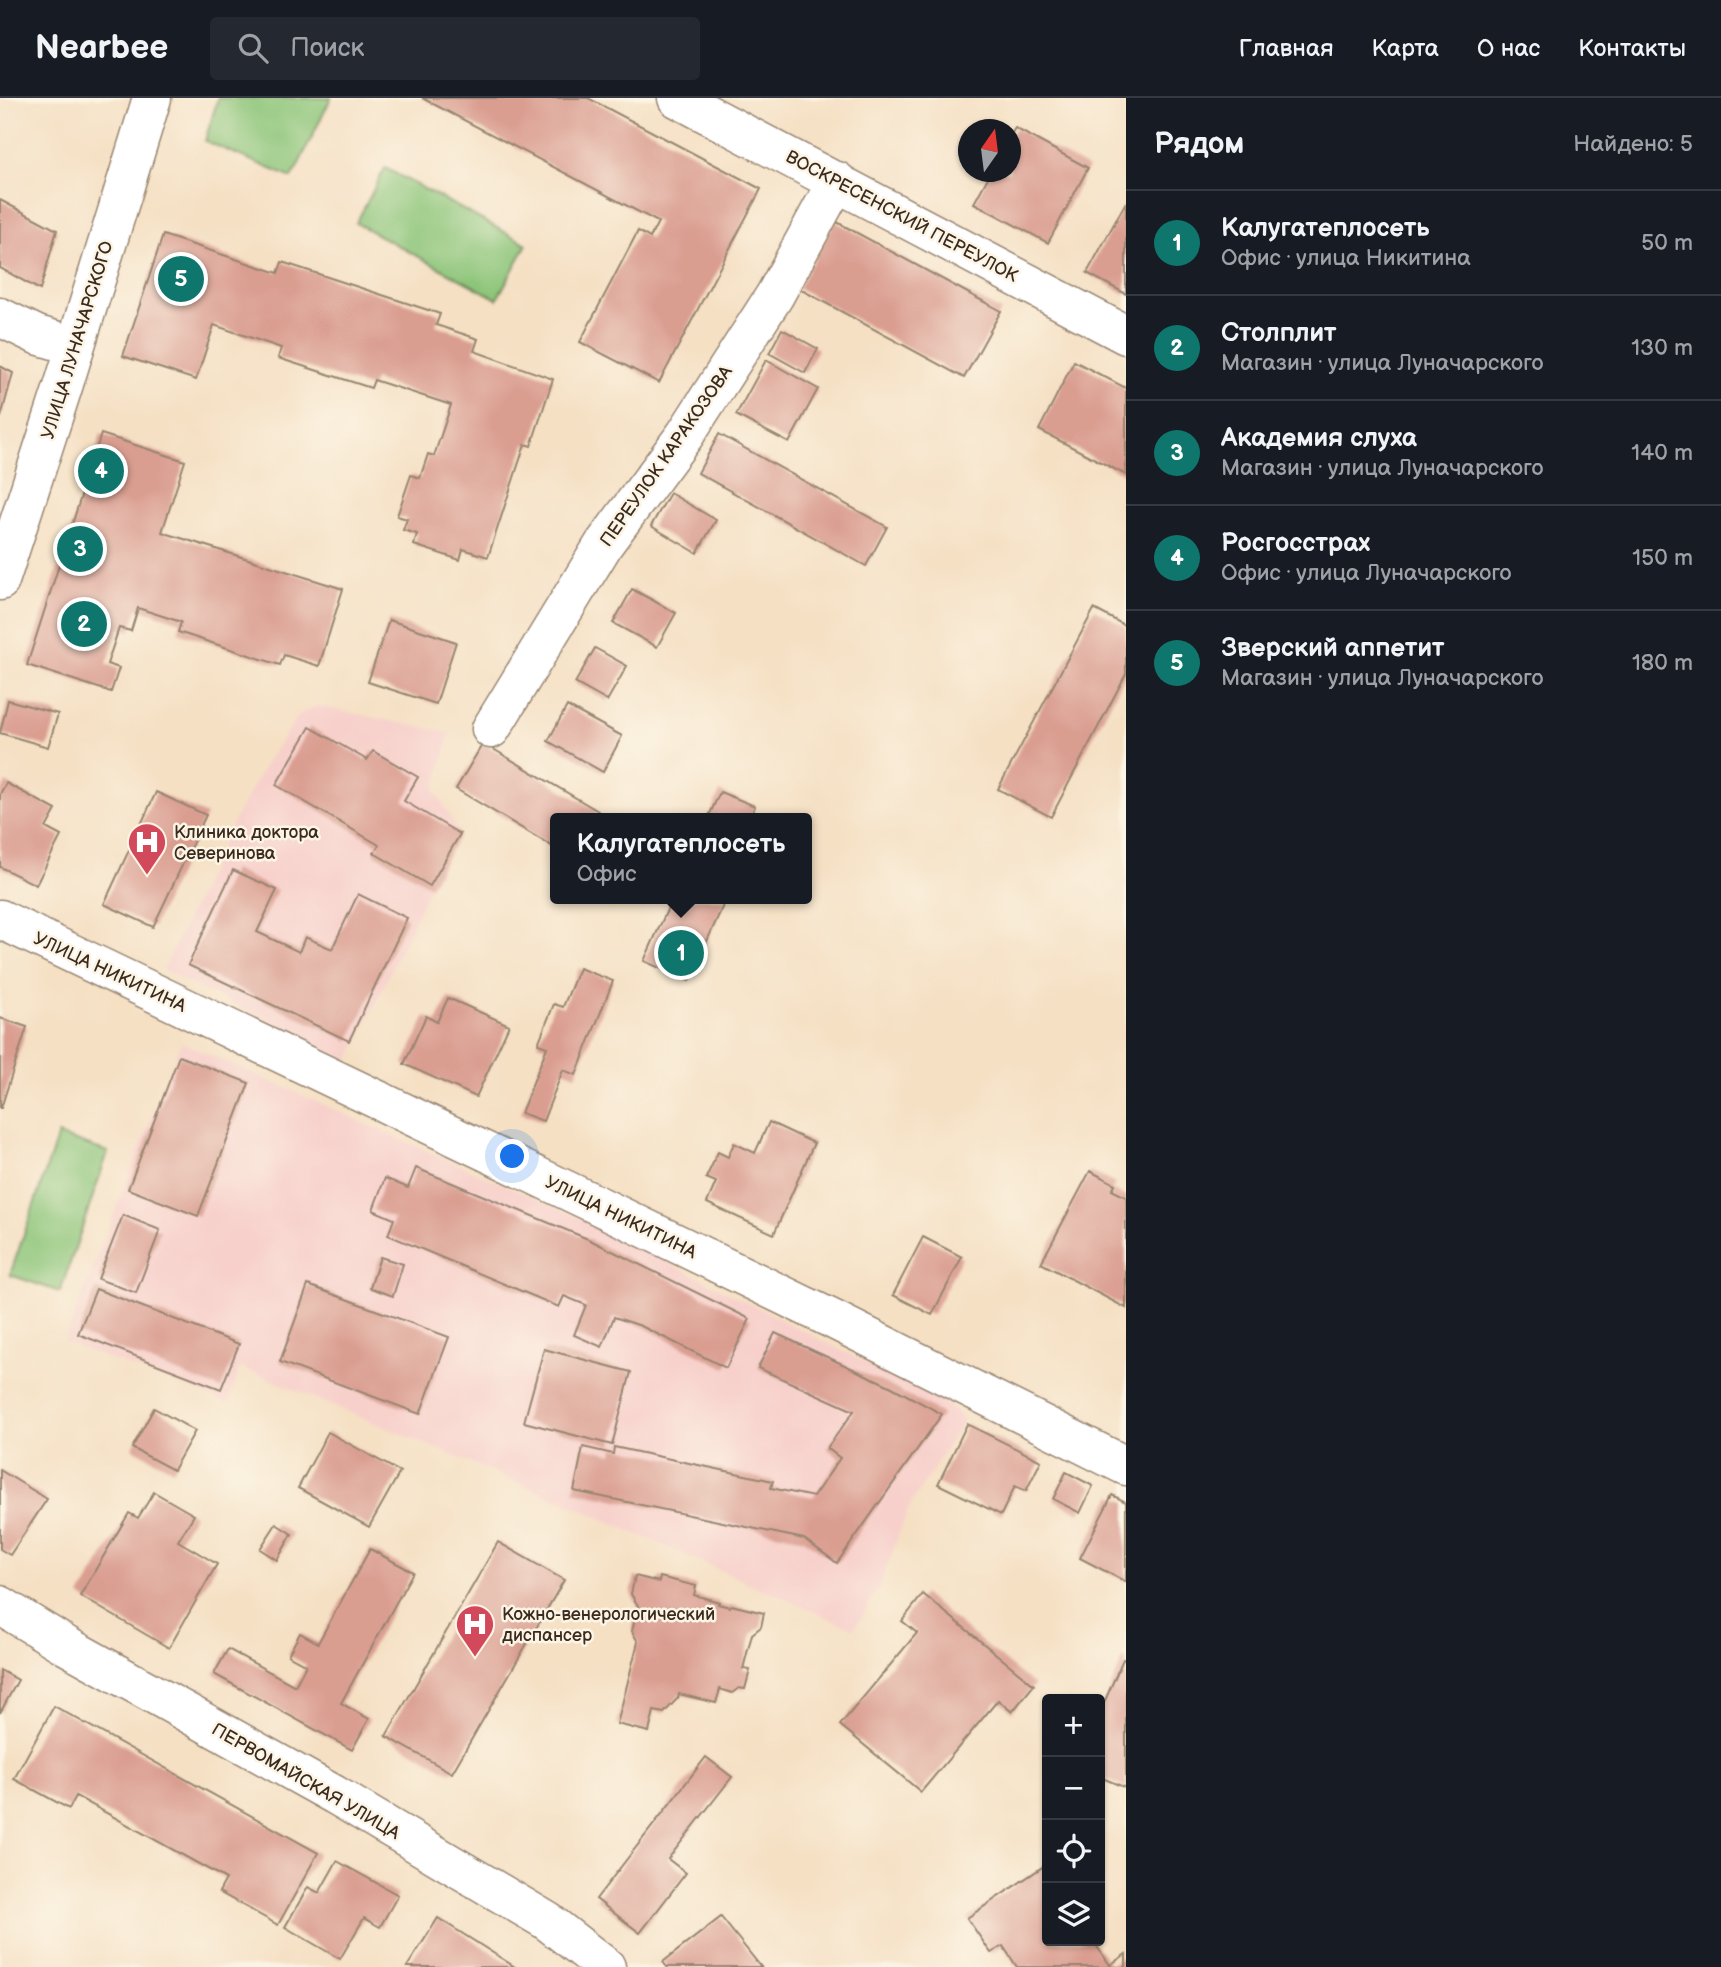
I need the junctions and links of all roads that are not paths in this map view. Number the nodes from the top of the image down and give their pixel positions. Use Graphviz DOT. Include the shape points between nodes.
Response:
graph roads {
  1 [pos="152,98"];
  2 [pos="677,98"];
  3 [pos="837,181"];
  4 [pos="0,317"];
  5 [pos="1126,335"];
  6 [pos="75,346"];
  7 [pos="0,581"];
  8 [pos="491,729"];
  9 [pos="0,919"];
  10 [pos="1126,1466"];
  11 [pos="0,1605"];
  12 [pos="606,1967"];
  1 -- 6 [label="street, УЛИЦА ЛУНАЧАРСКОГО"];
  2 -- 3 [label="street, ВОСКРЕСЕНСКИЙ ПЕРЕУЛОК"];
  3 -- 5 [label="street, ВОСКРЕСЕНСКИЙ ПЕРЕУЛОК"];
  3 -- 8 [label="street, ПЕРЕУЛОК КАРАКОЗОВА" via="775,295 685,435 604,544"];
  4 -- 6 [label="street"];
  6 -- 7 [label="street, УЛИЦА ЛУНАЧАРСКОГО"];
  9 -- 10 [label="street, УЛИЦА НИКИТИНА" via="832,1319"];
  11 -- 12 [label="street, ПЕРВОМАЙСКАЯ УЛИЦА" via="547,1921"];
}
